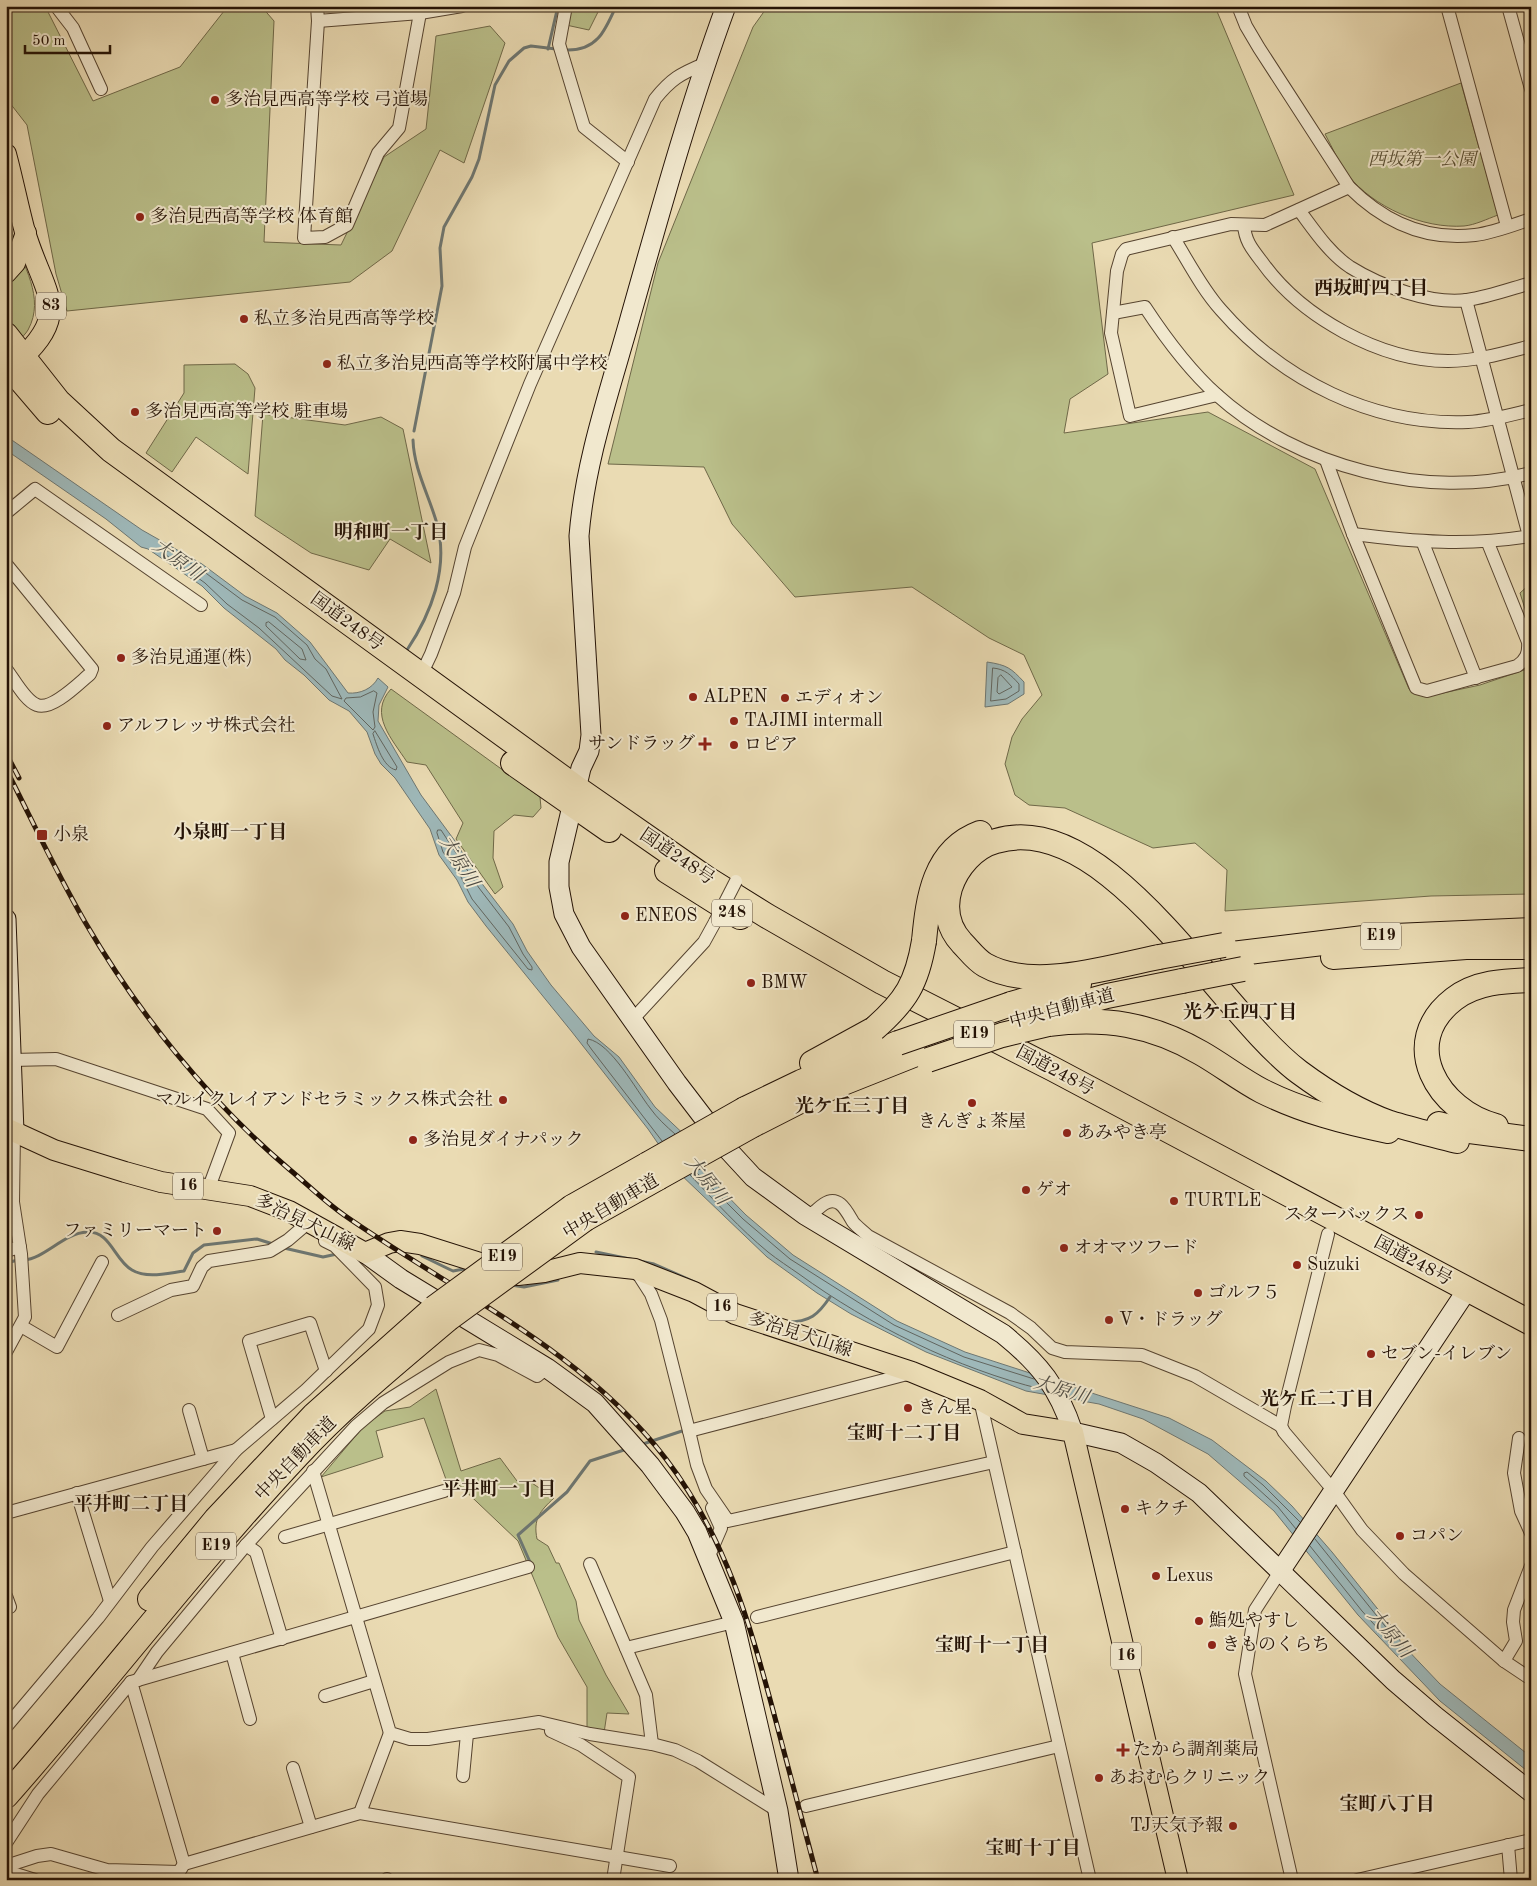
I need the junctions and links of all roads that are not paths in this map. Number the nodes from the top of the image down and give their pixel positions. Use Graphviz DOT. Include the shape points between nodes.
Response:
graph roads {
  1 [pos="56,6"];
  2 [pos="317,6"];
  3 [pos="462,6"];
  4 [pos="566,6"];
  5 [pos="726,6"];
  6 [pos="1238,6"];
  7 [pos="1447,6"];
  8 [pos="1508,6"];
  9 [pos="420,10"];
  10 [pos="318,22"];
  11 [pos="704,64"];
  12 [pos="101,89"];
  13 [pos="1531,89"];
  14 [pos="6,154"];
  15 [pos="628,162"];
  16 [pos="1349,187"];
  17 [pos="1299,210"];
  18 [pos="1531,219"];
  19 [pos="1244,226"];
  20 [pos="1507,226"];
  21 [pos="26,233"];
  22 [pos="1173,237"];
  23 [pos="6,273"];
  24 [pos="1531,283"];
  25 [pos="1466,300"];
  26 [pos="1113,313"];
  27 [pos="6,335"];
  28 [pos="1531,346"];
  29 [pos="1482,358"];
  30 [pos="12,365"];
  31 [pos="1217,395"];
  32 [pos="1531,410"];
  33 [pos="1498,418"];
  34 [pos="1326,460"];
  35 [pos="1531,473"];
  36 [pos="1514,478"];
  37 [pos="6,513"];
  38 [pos="1353,534"];
  39 [pos="1530,536"];
  40 [pos="1423,543"];
  41 [pos="1488,543"];
  42 [pos="6,564"];
  43 [pos="201,605"];
  44 [pos="6,669"];
  45 [pos="421,675"];
  46 [pos="1476,678"];
  47 [pos="575,798"];
  48 [pos="736,881"];
  49 [pos="6,920"];
  50 [pos="1531,930"];
  51 [pos="1531,947"];
  52 [pos="1233,956"];
  53 [pos="1170,968"];
  54 [pos="1531,980"];
  55 [pos="632,1019"];
  56 [pos="1041,1020"];
  57 [pos="8,1036"];
  58 [pos="914,1053"];
  59 [pos="12,1060"];
  60 [pos="746,1112"];
  61 [pos="10,1130"];
  62 [pos="1531,1133"];
  63 [pos="1531,1139"];
  64 [pos="1457,1141"];
  65 [pos="1531,1151"];
  66 [pos="208,1190"];
  67 [pos="805,1215"];
  68 [pos="305,1225"];
  69 [pos="1328,1234"];
  70 [pos="6,1251"];
  71 [pos="21,1256"];
  72 [pos="365,1259"];
  73 [pos="102,1262"];
  74 [pos="636,1269"];
  75 [pos="1463,1296"];
  76 [pos="441,1314"];
  77 [pos="118,1315"];
  78 [pos="1531,1322"];
  79 [pos="21,1326"];
  80 [pos="1531,1340"];
  81 [pos="6,1352"];
  82 [pos="547,1368"];
  83 [pos="326,1371"];
  84 [pos="912,1372"];
  85 [pos="980,1400"];
  86 [pos="189,1410"];
  87 [pos="272,1419"];
  88 [pos="1281,1426"];
  89 [pos="689,1432"];
  90 [pos="1073,1432"];
  91 [pos="1519,1438"];
  92 [pos="236,1450"];
  93 [pos="203,1458"];
  94 [pos="994,1462"];
  95 [pos="313,1471"];
  96 [pos="706,1489"];
  97 [pos="444,1491"];
  98 [pos="77,1493"];
  99 [pos="1332,1494"];
  100 [pos="6,1513"];
  101 [pos="328,1525"];
  102 [pos="1531,1533"];
  103 [pos="285,1537"];
  104 [pos="246,1545"];
  105 [pos="1015,1552"];
  106 [pos="708,1558"];
  107 [pos="590,1564"];
  108 [pos="1284,1564"];
  109 [pos="1531,1566"];
  110 [pos="528,1567"];
  111 [pos="110,1601"];
  112 [pos="757,1617"];
  113 [pos="356,1618"];
  114 [pos="734,1622"];
  115 [pos="282,1639"];
  116 [pos="626,1648"];
  117 [pos="232,1653"];
  118 [pos="1504,1661"];
  119 [pos="1531,1679"];
  120 [pos="135,1681"];
  121 [pos="374,1681"];
  122 [pos="325,1696"];
  123 [pos="21,1710"];
  124 [pos="6,1714"];
  125 [pos="250,1719"];
  126 [pos="539,1722"];
  127 [pos="6,1727"];
  128 [pos="390,1733"];
  129 [pos="467,1734"];
  130 [pos="652,1744"];
  131 [pos="1060,1746"];
  132 [pos="293,1768"];
  133 [pos="6,1771"];
  134 [pos="463,1776"];
  135 [pos="1531,1792"];
  136 [pos="6,1796"];
  137 [pos="806,1806"];
  138 [pos="778,1811"];
  139 [pos="360,1813"];
  140 [pos="311,1827"];
  141 [pos="1531,1840"];
  142 [pos="6,1843"];
  143 [pos="1508,1845"];
  144 [pos="618,1857"];
  145 [pos="184,1864"];
  146 [pos="6,1866"];
  147 [pos="670,1866"];
  148 [pos="6,1871"];
  149 [pos="35,1880"];
  150 [pos="613,1880"];
  151 [pos="789,1880"];
  152 [pos="1090,1880"];
  153 [pos="1178,1880"];
  154 [pos="1292,1880"];
  155 [pos="1357,1880"];
  156 [pos="1511,1880"];
  1 -- 12 [label="street" via="73,28"];
  2 -- 10 [label="street"];
  3 -- 9 [label="street"];
  4 -- 15 [label="street" via="559,44 584,127"];
  5 -- 11 [label="street"];
  6 -- 16 [label="street" via="1259,48"];
  7 -- 20 [label="street"];
  8 -- 13 [label="street"];
  9 -- 10 [label="street"];
  9 -- 10 [label="street" via="399,128 378,153 347,225 325,238 304,238"];
  11 -- 15 [label="street" via="682,73 656,99"];
  11 -- 47 [label="street" via="594,442 581,508 579,536 591,736"];
  14 -- 21 [label="main road, 83"];
  15 -- 45 [label="street" via="530,384 465,547 454,593"];
  16 -- 17 [label="street"];
  16 -- 20 [label="street" via="1366,204 1413,230 1440,235 1475,235"];
  17 -- 19 [label="street" via="1265,224"];
  17 -- 25 [label="street" via="1318,236 1349,267 1409,293"];
  18 -- 20 [label="street"];
  19 -- 22 [label="street" via="1231,224"];
  19 -- 29 [label="street" via="1245,239 1285,290 1336,328 1392,352 1416,357 1448,361"];
  21 -- 23 [label="main road" via="15,263"];
  21 -- 30 [label="main road, 83" via="50,294 51,306 45,331"];
  22 -- 26 [label="street" via="1126,248 1117,271"];
  22 -- 33 [label="street" via="1219,308 1252,344 1305,382 1374,411 1417,420 1467,422"];
  24 -- 25 [label="street"];
  25 -- 29 [label="street"];
  26 -- 31 [label="street" via="1145,307 1169,342"];
  26 -- 31 [label="street" via="1111,334 1130,416"];
  27 -- 30 [label="highway, 国道248号 / 248"];
  28 -- 29 [label="street"];
  29 -- 33 [label="street"];
  30 -- 45 [label="highway, 国道248号 / 248" via="58,401 111,450"];
  30 -- 47 [label="highway, 国道248号 / 248" via="44,409 92,453"];
  31 -- 34 [label="street" via="1271,434"];
  32 -- 33 [label="street"];
  33 -- 36 [label="street"];
  34 -- 36 [label="street" via="1366,472 1411,480 1458,482"];
  34 -- 38 [label="street"];
  35 -- 36 [label="street"];
  36 -- 39 [label="street"];
  37 -- 43 [label="street" via="35,489"];
  38 -- 40 [label="street"];
  38 -- 46 [label="street" via="1416,688 1428,691"];
  39 -- 41 [label="street"];
  40 -- 41 [label="street"];
  40 -- 46 [label="street"];
  41 -- 46 [label="street" via="1529,651 1517,666"];
  42 -- 44 [label="street" via="92,669 54,703 45,706 31,701"];
  45 -- 47 [label="highway, 国道248号 / 248"];
  47 -- 55 [label="street" via="559,862 564,914 581,947"];
  47 -- 69 [label="highway, 国道248号 / 248" via="702,895 771,936"];
  47 -- 75 [label="highway, 国道248号 / 248" via="838,958 1054,1069"];
  48 -- 55 [label="street, bridge" via="704,942"];
  49 -- 57 [label="street"];
  50 -- 52 [label="highway, 中央自動車道 / E19" via="1319,942"];
  51 -- 52 [label="highway, 中央自動車道 / E19"];
  52 -- 53 [label="highway, 中央自動車道 / E19, bridge"];
  52 -- 53 [label="highway, bridge"];
  53 -- 56 [label="highway, 中央自動車道 / E19"];
  53 -- 58 [label="highway, 中央自動車道 / E19, bridge" via="1085,983 1011,1004"];
  53 -- 64 [label="highway" via="1042,977 1003,974 982,964 950,927 947,903 953,879 974,853 1004,838 1049,840 1077,852 1106,872 1155,916 1260,1038 1298,1071 1333,1095 1389,1123"];
  54 -- 62 [label="highway" via="1484,984 1454,998 1433,1024 1427,1054 1434,1082 1452,1104 1488,1124"];
  55 -- 67 [label="street" via="729,1151 753,1177"];
  56 -- 58 [label="highway, bridge" via="1002,1035"];
  56 -- 64 [label="highway" via="1120,1023 1156,1030 1200,1052 1260,1090 1298,1108 1341,1122 1410,1136"];
  57 -- 59 [label="street"];
  58 -- 60 [label="highway, 中央自動車道 / E19" via="801,1082"];
  58 -- 60 [label="highway" via="832,1098 808,1097"];
  59 -- 61 [label="street"];
  59 -- 66 [label="street" via="56,1059 207,1109 229,1133"];
  60 -- 63 [label="highway, bridge" via="874,1029 896,1010 920,964 930,892 942,862 953,850 973,836 994,828 1030,827 1050,830 1095,851 1144,890 1181,928 1269,1032 1298,1057 1341,1086 1393,1113 1462,1130"];
  60 -- 76 [label="highway, 中央自動車道 / E19, bridge" via="578,1213"];
  61 -- 66 [label="main road, 多治見犬山線 / 16" via="54,1150 125,1172"];
  61 -- 71 [label="street" via="13,1202"];
  64 -- 65 [label="highway"];
  66 -- 68 [label="main road, 多治見犬山線 / 16" via="250,1196"];
  67 -- 88 [label="street" via="834,1201 843,1205 854,1223 868,1236 1010,1314 1052,1348 1065,1352 1142,1355 1195,1376"];
  67 -- 90 [label="street" via="974,1315 1025,1352 1048,1377 1065,1408"];
  68 -- 72 [label="main road, 多治見犬山線 / 16"];
  68 -- 72 [label="street" via="334,1246"];
  68 -- 77 [label="street" via="270,1250 209,1262 202,1267 193,1286 171,1290"];
  69 -- 75 [label="highway, 国道248号 / 248"];
  69 -- 88 [label="street"];
  70 -- 71 [label="street"];
  71 -- 79 [label="street" via="25,1317"];
  72 -- 74 [label="main road, 多治見犬山線 / 16" via="389,1243 400,1241 420,1244 518,1275 580,1263"];
  72 -- 82 [label="street"];
  72 -- 83 [label="street" via="378,1305 369,1330"];
  73 -- 79 [label="street" via="57,1347"];
  74 -- 84 [label="main road, 多治見犬山線 / 16" via="694,1292 735,1314"];
  74 -- 89 [label="street" via="661,1320"];
  75 -- 78 [label="highway, 国道248号 / 248"];
  75 -- 80 [label="highway, 国道248号 / 248"];
  75 -- 99 [label="street"];
  76 -- 133 [label="highway, 中央自動車道 / E19" via="314,1414 266,1464 216,1519"];
  76 -- 136 [label="highway, 中央自動車道 / E19" via="298,1455 227,1534"];
  79 -- 81 [label="street"];
  82 -- 95 [label="street" via="537,1376 498,1355 479,1350 449,1362 376,1409"];
  82 -- 106 [label="street" via="595,1404 632,1443 685,1512"];
  83 -- 87 [label="street"];
  83 -- 87 [label="street" via="310,1323 249,1341"];
  84 -- 85 [label="main road, 多治見犬山線 / 16"];
  84 -- 89 [label="street"];
  85 -- 90 [label="main road, 多治見犬山線 / 16" via="1023,1424"];
  85 -- 94 [label="street"];
  86 -- 93 [label="street"];
  87 -- 92 [label="street"];
  88 -- 99 [label="street"];
  89 -- 96 [label="street" via="696,1465"];
  90 -- 108 [label="street" via="1121,1444 1156,1463 1199,1493"];
  90 -- 153 [label="main road, 16"];
  91 -- 102 [label="street" via="1514,1473 1521,1511"];
  92 -- 93 [label="street"];
  92 -- 111 [label="street"];
  93 -- 98 [label="street"];
  94 -- 96 [label="street" via="728,1521"];
  94 -- 105 [label="street"];
  95 -- 101 [label="street"];
  95 -- 104 [label="street"];
  96 -- 106 [label="street" via="721,1528"];
  97 -- 101 [label="street"];
  98 -- 100 [label="street"];
  98 -- 111 [label="street"];
  99 -- 108 [label="street"];
  99 -- 118 [label="street" via="1404,1574"];
  101 -- 103 [label="street"];
  101 -- 113 [label="street"];
  104 -- 115 [label="street" via="256,1552"];
  104 -- 120 [label="street"];
  105 -- 112 [label="street"];
  105 -- 131 [label="street"];
  106 -- 114 [label="street"];
  107 -- 116 [label="street"];
  108 -- 135 [label="street" via="1400,1686"];
  108 -- 154 [label="street" via="1255,1610 1245,1674"];
  109 -- 118 [label="street" via="1514,1610 1516,1640"];
  110 -- 113 [label="street"];
  111 -- 123 [label="street"];
  113 -- 115 [label="street"];
  113 -- 121 [label="street"];
  114 -- 116 [label="street"];
  114 -- 138 [label="street"];
  115 -- 117 [label="street"];
  116 -- 130 [label="street" via="646,1695"];
  117 -- 120 [label="street"];
  117 -- 125 [label="street"];
  118 -- 119 [label="street"];
  120 -- 142 [label="street" via="38,1794"];
  120 -- 145 [label="street"];
  121 -- 122 [label="street"];
  121 -- 128 [label="street"];
  123 -- 124 [label="street"];
  123 -- 127 [label="street"];
  126 -- 129 [label="street"];
  126 -- 130 [label="street"];
  126 -- 144 [label="street" via="629,1777"];
  128 -- 129 [label="street" via="410,1739"];
  128 -- 139 [label="street"];
  129 -- 134 [label="street"];
  130 -- 138 [label="street" via="698,1761"];
  131 -- 137 [label="street"];
  131 -- 152 [label="street"];
  132 -- 140 [label="street"];
  138 -- 151 [label="street"];
  139 -- 140 [label="street"];
  139 -- 144 [label="street"];
  140 -- 145 [label="street"];
  141 -- 143 [label="street"];
  143 -- 155 [label="street"];
  143 -- 156 [label="street"];
  144 -- 147 [label="street"];
  144 -- 150 [label="street"];
  145 -- 146 [label="street" via="179,1872 107,1870 51,1854"];
  148 -- 149 [label="street"];
}
